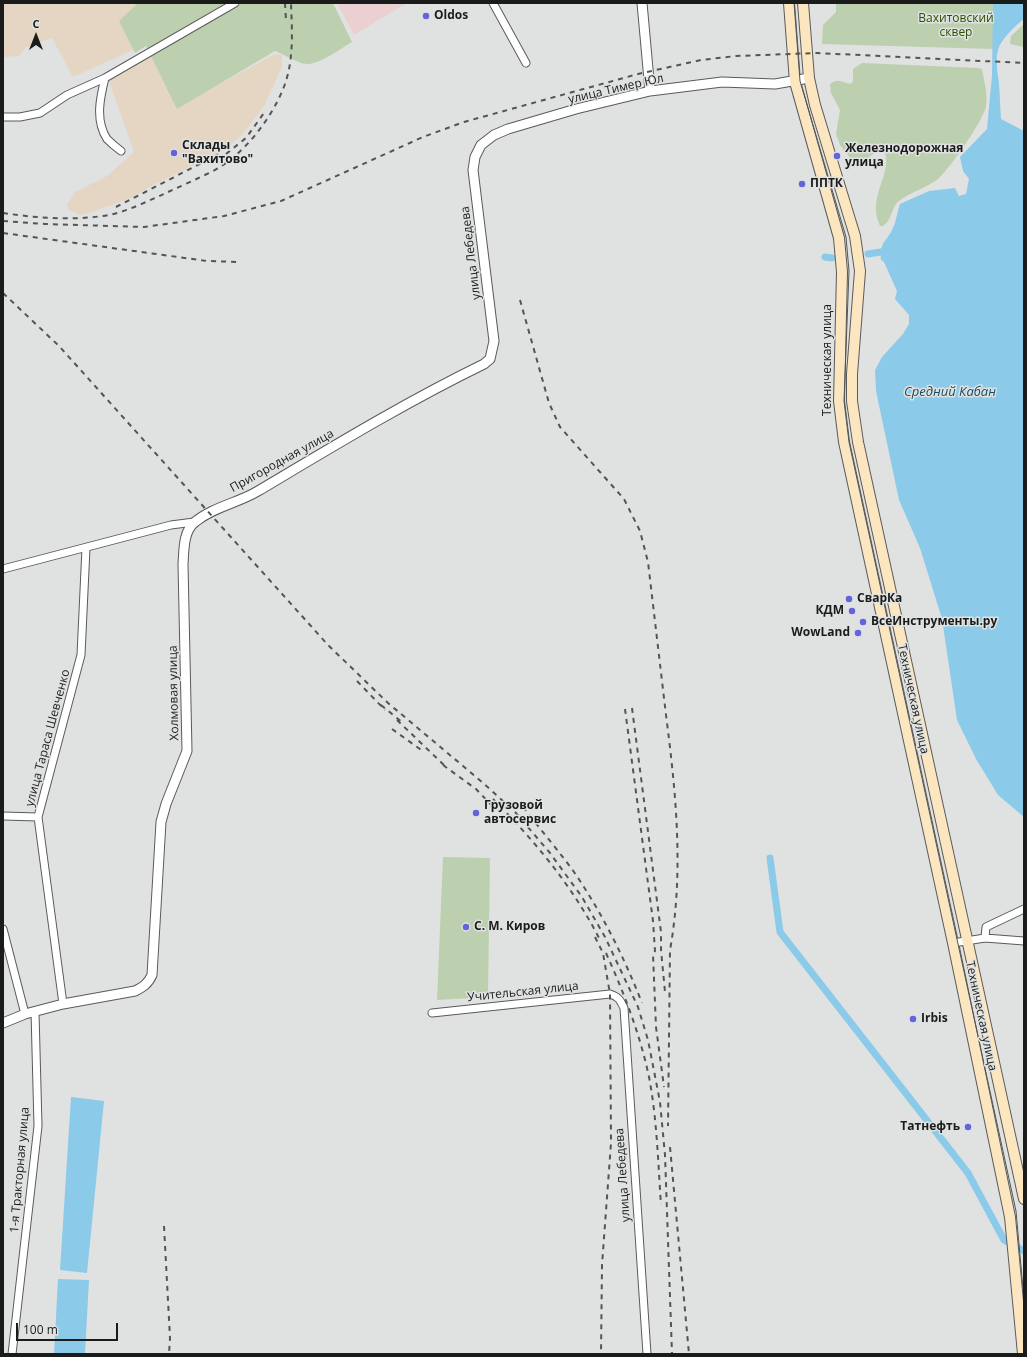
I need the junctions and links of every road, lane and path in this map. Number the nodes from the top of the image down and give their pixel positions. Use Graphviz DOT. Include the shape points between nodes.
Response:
graph roads {
  1 [pos="236,3"];
  2 [pos="493,3"];
  3 [pos="642,3"];
  4 [pos="789,3"];
  5 [pos="803,3"];
  6 [pos="526,63"];
  7 [pos="106,78"];
  8 [pos="810,78"];
  9 [pos="795,82"];
  10 [pos="650,90"];
  11 [pos="3,118"];
  12 [pos="481,145"];
  13 [pos="122,151"];
  14 [pos="490,359"];
  15 [pos="194,522"];
  16 [pos="86,548"];
  17 [pos="3,569"];
  18 [pos="3,816"];
  19 [pos="38,817"];
  20 [pos="1024,909"];
  21 [pos="3,929"];
  22 [pos="985,938"];
  23 [pos="969,940"];
  24 [pos="1024,942"];
  25 [pos="953,944"];
  26 [pos="617,996"];
  27 [pos="64,1004"];
  28 [pos="35,1012"];
  29 [pos="432,1012"];
  30 [pos="25,1014"];
  31 [pos="3,1023"];
  32 [pos="1024,1199"];
  33 [pos="12,1354"];
  34 [pos="647,1354"];
  35 [pos="1023,1354"];
  1 -- 7 [label="street"];
  2 -- 6 [label="street"];
  3 -- 10 [label="street"];
  4 -- 9 [label="main road, Техническая улица"];
  5 -- 8 [label="main road, Техническая улица"];
  7 -- 11 [label="street" via="67,95 40,113"];
  7 -- 13 [label="street" via="100,99 100,122 108,139"];
  8 -- 9 [label="street, улица Тимер Юл"];
  8 -- 23 [label="main road, Техническая улица" via="815,105 855,236 860,271 852,374 852,401 858,442"];
  9 -- 10 [label="street, улица Тимер Юл" via="722,82"];
  9 -- 25 [label="main road, Техническая улица" via="839,238 842,272 839,401 844,442"];
  10 -- 12 [label="street, улица Тимер Юл" via="508,129"];
  12 -- 14 [label="street, улица Лебедева" via="475,157 473,170 494,341"];
  14 -- 15 [label="street, Пригородная улица" via="405,404 253,494"];
  15 -- 16 [label="street, Пригородная улица" via="171,525"];
  15 -- 27 [label="street, Холмовая улица" via="185,542 183,564 187,751 161,822 153,964 149,981 134,991"];
  16 -- 17 [label="street, Пригородная улица"];
  16 -- 19 [label="street, улица Тараса Шевченко" via="81,655"];
  18 -- 19 [label="street"];
  19 -- 27 [label="street, улица Тараса Шевченко"];
  20 -- 22 [label="street" via="986,927"];
  21 -- 30 [label="street"];
  22 -- 23 [label="street"];
  22 -- 24 [label="street"];
  23 -- 25 [label="street"];
  23 -- 32 [label="main road, Техническая улица"];
  25 -- 35 [label="main road, Техническая улица" via="1010,1217"];
  26 -- 29 [label="street, Учительская улица" via="610,994"];
  26 -- 34 [label="street, улица Лебедева" via="624,1008"];
  27 -- 28 [label="street"];
  28 -- 30 [label="street"];
  28 -- 33 [label="street, 1-я Тракторная улица" via="38,1126"];
  30 -- 31 [label="street"];
}
